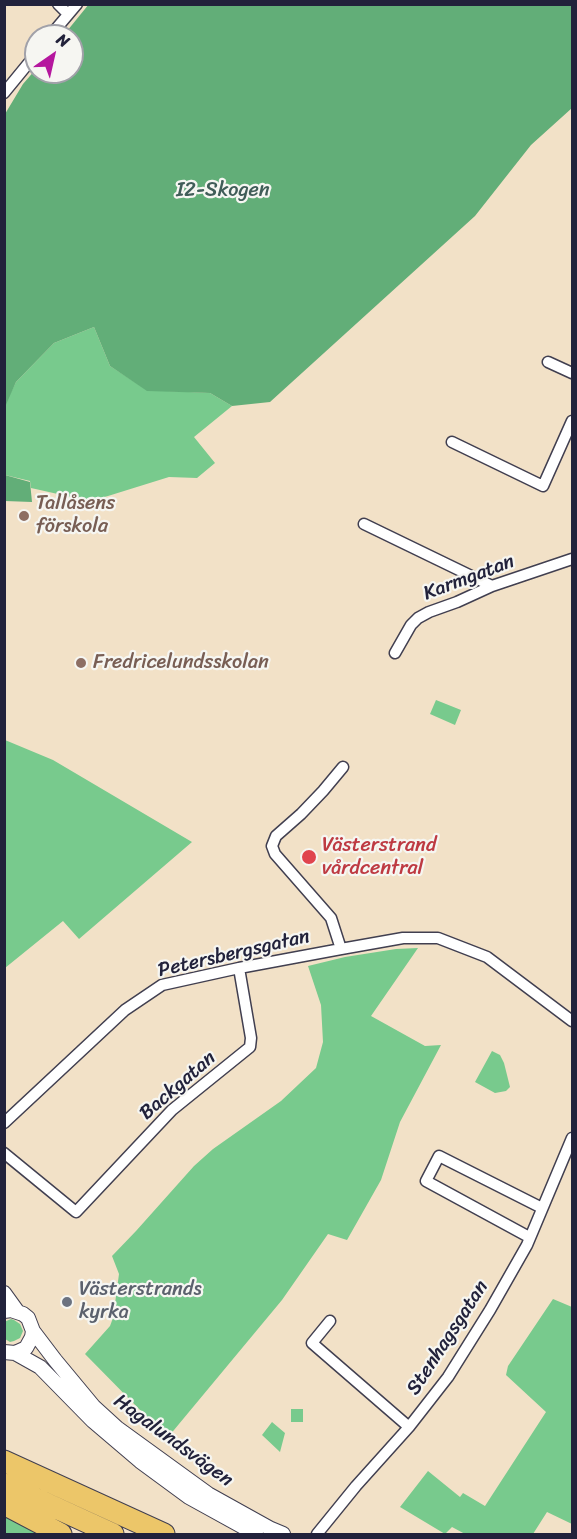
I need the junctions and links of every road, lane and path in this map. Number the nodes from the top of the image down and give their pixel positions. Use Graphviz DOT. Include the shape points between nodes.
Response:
graph roads {
  1 [pos="58,4"];
  2 [pos="77,4"];
  3 [pos="68,14"];
  4 [pos="60,24"];
  5 [pos="24,69"];
  6 [pos="4,93"];
  7 [pos="548,362"];
  8 [pos="573,373"];
  9 [pos="573,421"];
  10 [pos="452,442"];
  11 [pos="363,524"];
  12 [pos="573,559"];
  13 [pos="492,586"];
  14 [pos="395,653"];
  15 [pos="343,768"];
  16 [pos="341,949"];
  17 [pos="239,968"];
  18 [pos="573,1021"];
  19 [pos="4,1123"];
  20 [pos="573,1138"];
  21 [pos="4,1153"];
  22 [pos="542,1208"];
  23 [pos="530,1237"];
  24 [pos="4,1293"];
  25 [pos="11,1311"];
  26 [pos="330,1321"];
  27 [pos="33,1331"];
  28 [pos="10,1353"];
  29 [pos="409,1427"];
  30 [pos="4,1461"];
  31 [pos="4,1484"];
  32 [pos="4,1504"];
  33 [pos="61,1534"];
  34 [pos="113,1534"];
  35 [pos="164,1534"];
  36 [pos="256,1534"];
  37 [pos="283,1534"];
  38 [pos="317,1534"];
  1 -- 3 [label="street"];
  2 -- 3 [label="street"];
  3 -- 4 [label="street"];
  5 -- 6 [label="street"];
  7 -- 8 [label="street"];
  9 -- 10 [label="street" via="543,486"];
  11 -- 13 [label="street"];
  12 -- 13 [label="street, Karmgatan"];
  13 -- 14 [label="street, Karmgatan" via="418,618"];
  15 -- 16 [label="street, Petersbergsgatan" via="276,836 272,846 331,918"];
  16 -- 17 [label="street, Petersbergsgatan"];
  16 -- 18 [label="street, Petersbergsgatan" via="403,938 438,938 487,957"];
  17 -- 19 [label="street, Petersbergsgatan" via="162,985 102,1030"];
  17 -- 21 [label="street, Backgatan" via="250,1047 172,1110 76,1212"];
  20 -- 22 [label="street, Stenhagsgatan"];
  22 -- 23 [label="street, Stenhagsgatan"];
  22 -- 23 [label="street" via="439,1156 426,1181"];
  23 -- 29 [label="street, Stenhagsgatan" via="448,1377"];
  24 -- 25 [label="street"];
  25 -- 27 [label="street, Hagalundsvägen" via="28,1318"];
  26 -- 29 [label="street" via="312,1343"];
  27 -- 28 [label="street" via="26,1348"];
  27 -- 37 [label="street, Hagalundsvägen" via="94,1407 117,1428 208,1494"];
  28 -- 36 [label="street, Hagalundsvägen" via="40,1367 93,1421 140,1461 189,1497"];
  29 -- 38 [label="street, Stenhagsgatan"];
  30 -- 35 [label="highway"];
  31 -- 34 [label="highway"];
  32 -- 33 [label="highway"];
}
